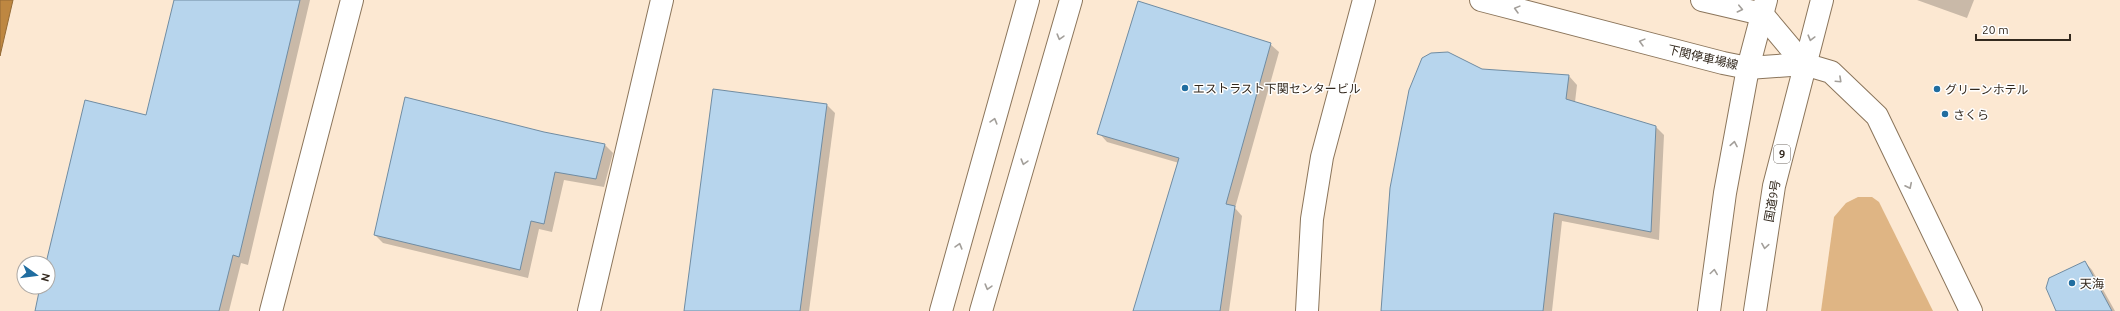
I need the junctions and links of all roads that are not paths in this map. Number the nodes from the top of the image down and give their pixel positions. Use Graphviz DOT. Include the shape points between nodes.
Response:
graph roads {
  1 [pos="352,0"];
  2 [pos="662,0"];
  3 [pos="1028,0"];
  4 [pos="1071,0"];
  5 [pos="1364,0"];
  6 [pos="1481,0"];
  7 [pos="1702,0"];
  8 [pos="1822,0"];
  9 [pos="1764,7"];
  10 [pos="1804,64"];
  11 [pos="1748,68"];
  12 [pos="271,311"];
  13 [pos="589,311"];
  14 [pos="941,311"];
  15 [pos="981,311"];
  16 [pos="1307,311"];
  17 [pos="1709,311"];
  18 [pos="1756,311"];
  19 [pos="1970,311"];
  1 -- 12 [label="main road"];
  2 -- 13 [label="main road"];
  14 -- 3 [label="main road, one-way"];
  4 -- 15 [label="main road, one-way"];
  5 -- 16 [label="main road" via="1322,157 1312,219"];
  11 -- 6 [label="main road, 下関停車場線, one-way"];
  7 -- 9 [label="main road, one-way"];
  8 -- 10 [label="main road, 国道9号 / 9, one-way"];
  9 -- 10 [label="main road"];
  9 -- 11 [label="main road"];
  10 -- 11 [label="main road, 下関停車場線"];
  10 -- 18 [label="main road, 国道9号 / 9, one-way" via="1774,186"];
  10 -- 19 [label="main road, one-way" via="1831,72 1877,116"];
  17 -- 11 [label="main road, one-way" via="1725,193"];
}
